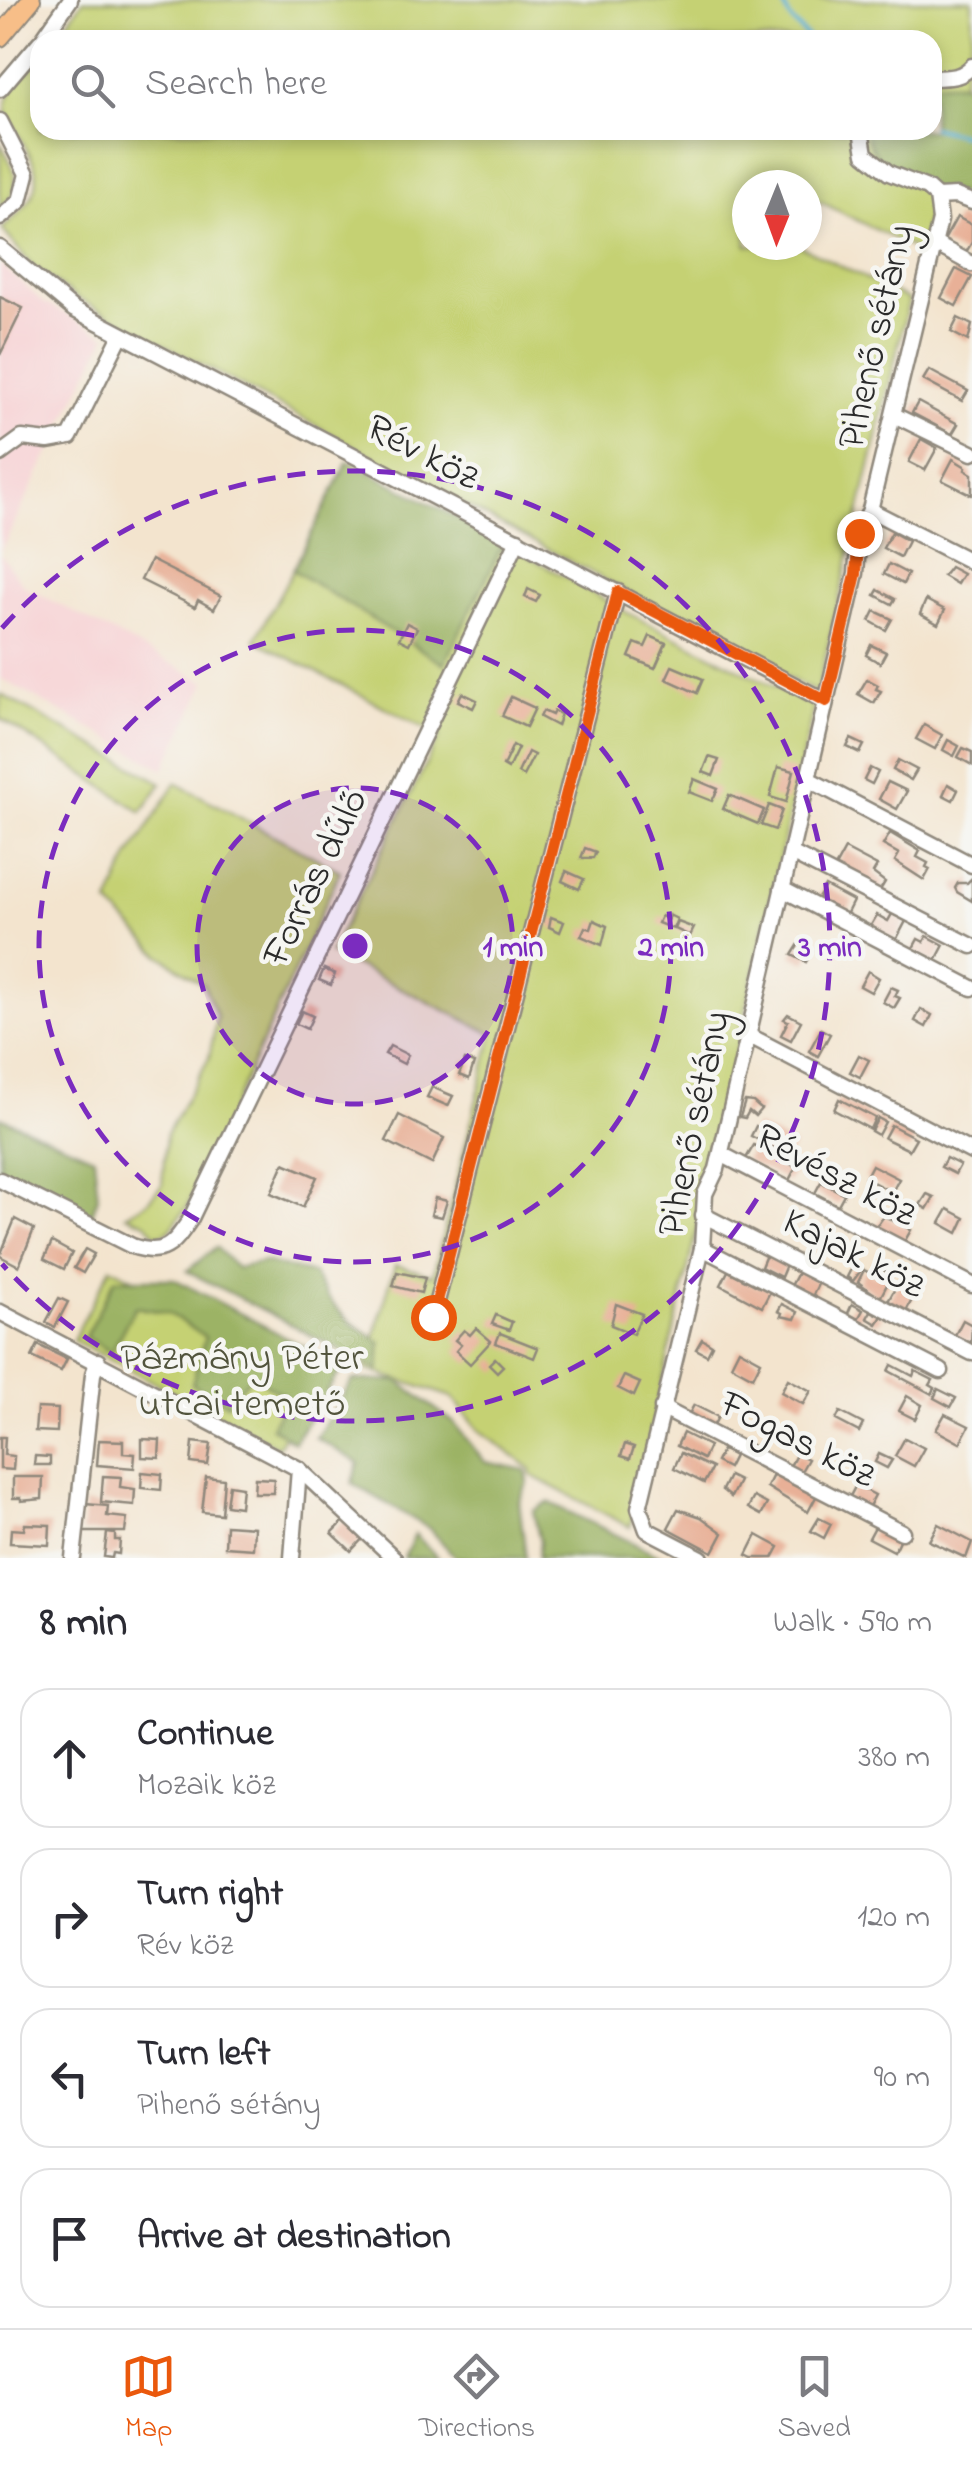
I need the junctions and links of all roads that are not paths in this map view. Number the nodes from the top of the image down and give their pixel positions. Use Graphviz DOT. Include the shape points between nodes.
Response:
graph roads {
  1 [pos="32,0"];
  2 [pos="70,0"];
  3 [pos="49,30"];
  4 [pos="0,37"];
  5 [pos="30,54"];
  6 [pos="972,66"];
  7 [pos="942,78"];
  8 [pos="0,89"];
  9 [pos="0,120"];
  10 [pos="862,140"];
  11 [pos="972,187"];
  12 [pos="956,196"];
  13 [pos="938,197"];
  14 [pos="972,202"];
  15 [pos="0,218"];
  16 [pos="935,244"];
  17 [pos="0,248"];
  18 [pos="972,264"];
  19 [pos="122,334"];
  20 [pos="894,415"];
  21 [pos="972,453"];
  22 [pos="0,454"];
  23 [pos="870,510"];
  24 [pos="518,540"];
  25 [pos="972,562"];
  26 [pos="618,592"];
  27 [pos="826,701"];
  28 [pos="810,780"];
  29 [pos="791,853"];
  30 [pos="972,865"];
  31 [pos="782,889"];
  32 [pos="972,946"];
  33 [pos="972,988"];
  34 [pos="748,1036"];
  35 [pos="972,1152"];
  36 [pos="721,1154"];
  37 [pos="0,1180"];
  38 [pos="704,1215"];
  39 [pos="702,1248"];
  40 [pos="972,1285"];
  41 [pos="0,1312"];
  42 [pos="433,1317"];
  43 [pos="972,1353"];
  44 [pos="98,1361"];
  45 [pos="941,1371"];
  46 [pos="662,1408"];
  47 [pos="299,1469"];
  48 [pos="902,1532"];
  49 [pos="73,1558"];
  50 [pos="292,1558"];
  51 [pos="394,1558"];
  52 [pos="701,1558"];
  1 -- 4 [label="main road"];
  2 -- 3 [label="street"];
  5 -- 8 [label="street"];
  6 -- 7 [label="street"];
  9 -- 15 [label="street" via="28,174 20,201"];
  10 -- 13 [label="street, Pihenő sétány" via="865,154 889,173"];
  11 -- 12 [label="street"];
  12 -- 13 [label="street"];
  12 -- 14 [label="street"];
  13 -- 16 [label="street, Pihenő sétány"];
  16 -- 18 [label="street"];
  16 -- 20 [label="street, Pihenő sétány"];
  17 -- 19 [label="street, Rév köz" via="73,309"];
  19 -- 22 [label="street" via="70,437 22,438"];
  19 -- 24 [label="street, Rév köz"];
  20 -- 21 [label="street"];
  20 -- 23 [label="street, Pihenő sétány"];
  23 -- 25 [label="street"];
  23 -- 27 [label="street, Pihenő sétány" via="859,533"];
  24 -- 26 [label="street, Rév köz"];
  24 -- 37 [label="street, Forrás dűlő" via="174,1244 150,1252 132,1246"];
  26 -- 27 [label="street, Rév köz"];
  26 -- 42 [label="street"];
  27 -- 28 [label="street, Pihenő sétány"];
  28 -- 29 [label="street, Pihenő sétány"];
  28 -- 30 [label="street"];
  29 -- 31 [label="street, Pihenő sétány"];
  29 -- 32 [label="street"];
  31 -- 33 [label="street"];
  31 -- 34 [label="street, Pihenő sétány"];
  34 -- 35 [label="street"];
  34 -- 36 [label="street, Pihenő sétány"];
  36 -- 38 [label="street, Pihenő sétány" via="704,1194"];
  36 -- 40 [label="street, Révész köz"];
  38 -- 39 [label="street, Pihenő sétány"];
  38 -- 43 [label="street, Kajak köz"];
  39 -- 45 [label="street"];
  39 -- 46 [label="street, Pihenő sétány"];
  41 -- 44 [label="street"];
  44 -- 47 [label="street"];
  44 -- 49 [label="street"];
  46 -- 48 [label="street, Fogas köz"];
  46 -- 52 [label="street, Pihenő sétány" via="639,1508 648,1530"];
  47 -- 50 [label="street"];
  47 -- 51 [label="street"];
}
